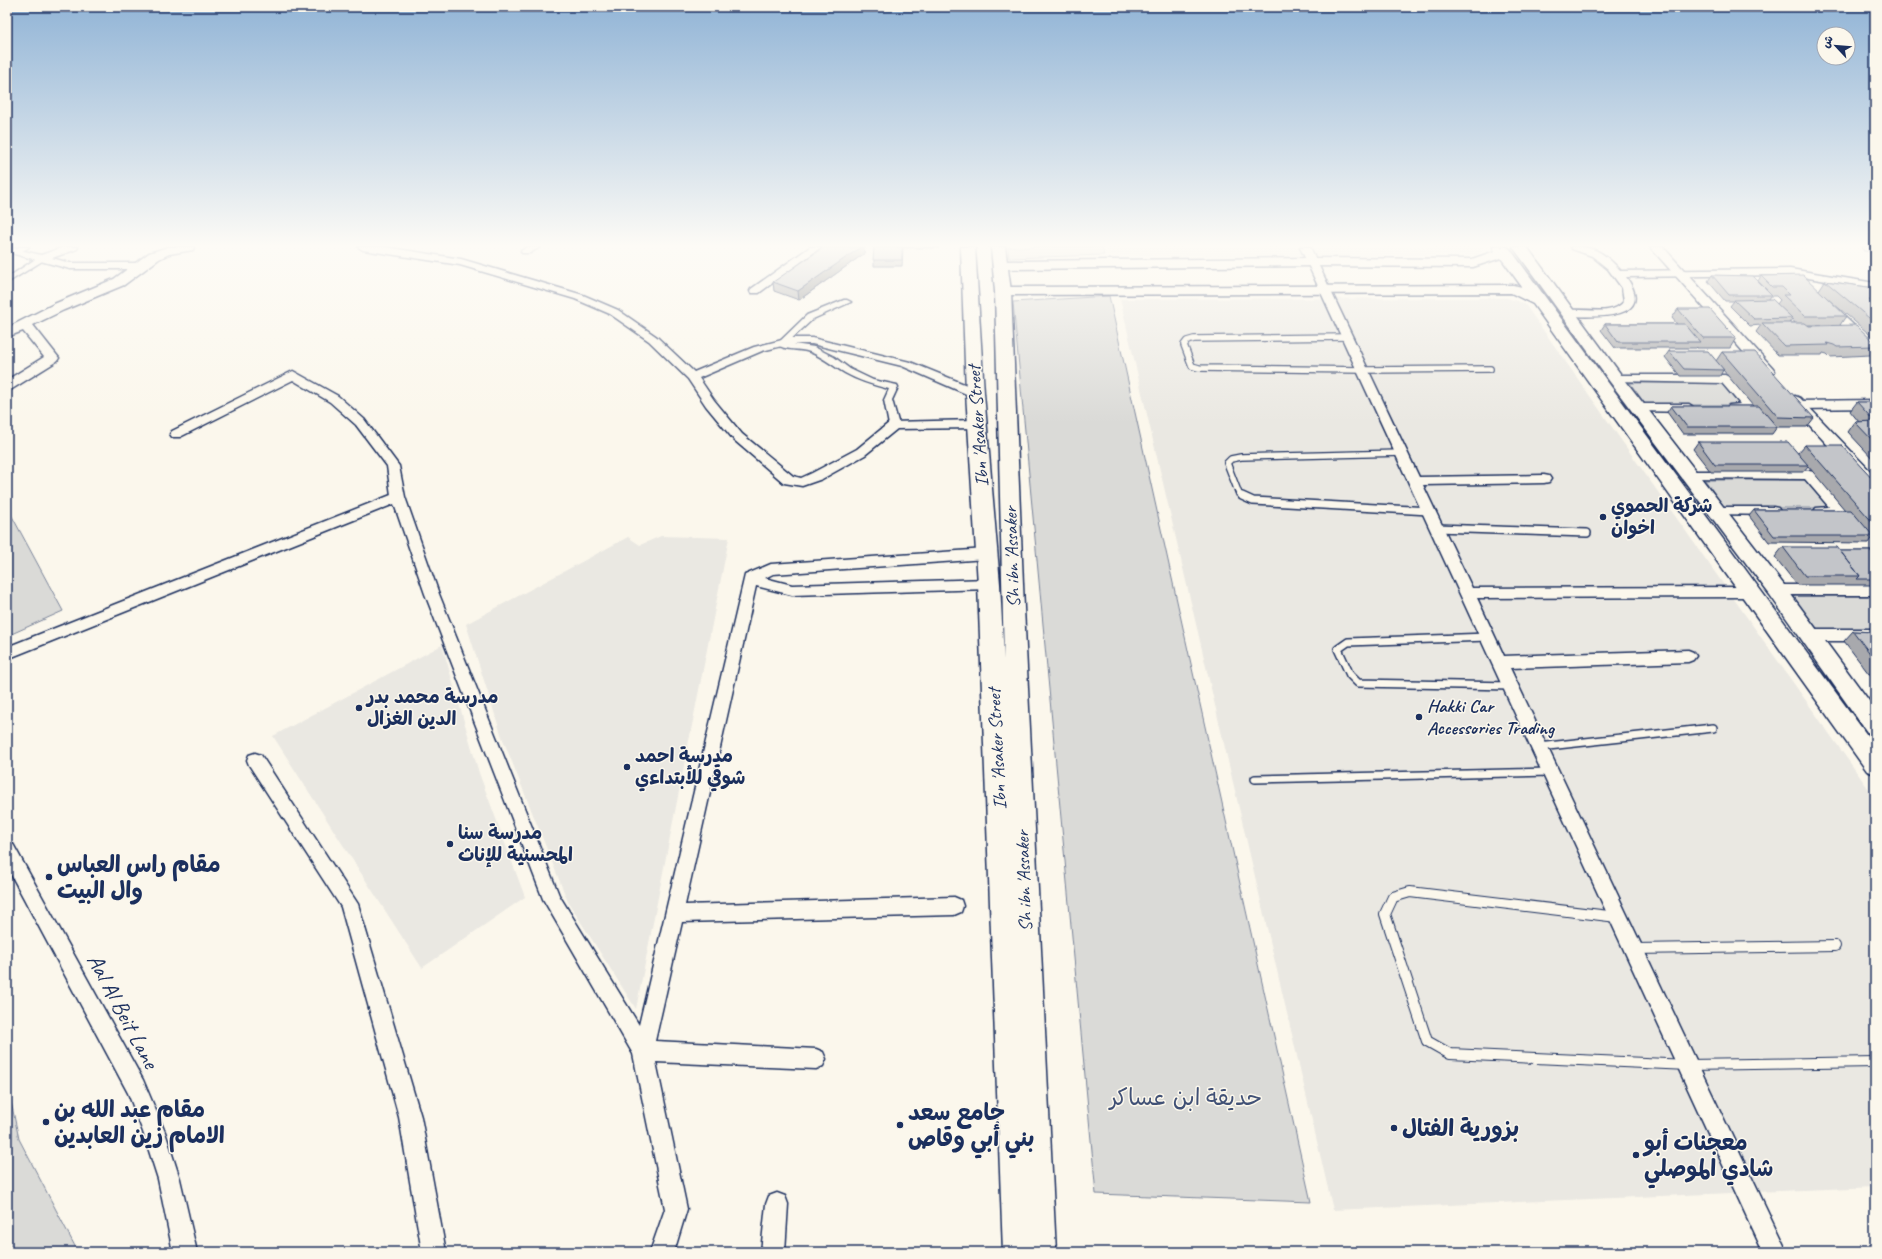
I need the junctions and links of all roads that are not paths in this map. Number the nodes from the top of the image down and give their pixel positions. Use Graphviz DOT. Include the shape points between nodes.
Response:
graph roads {
  1 [pos="66,306"];
  2 [pos="600,306"];
  3 [pos="838,306"];
  4 [pos="971,306"];
  5 [pos="1003,306"];
  6 [pos="1333,306"];
  7 [pos="1543,306"];
  8 [pos="1561,306"];
  9 [pos="1625,306"];
  10 [pos="1709,306"];
  11 [pos="1826,306"];
  12 [pos="1568,313"];
  13 [pos="25,324"];
  14 [pos="7,333"];
  15 [pos="1348,337"];
  16 [pos="781,344"];
  17 [pos="1875,351"];
  18 [pos="1490,369"];
  19 [pos="1363,370"];
  20 [pos="692,376"];
  21 [pos="1616,379"];
  22 [pos="1777,381"];
  23 [pos="7,386"];
  24 [pos="975,393"];
  25 [pos="1788,393"];
  26 [pos="1875,404"];
  27 [pos="1798,405"];
  28 [pos="1640,408"];
  29 [pos="1703,408"];
  30 [pos="1718,408"];
  31 [pos="977,424"];
  32 [pos="894,425"];
  33 [pos="176,434"];
  34 [pos="1402,453"];
  35 [pos="1690,475"];
  36 [pos="1544,479"];
  37 [pos="1415,481"];
  38 [pos="1875,486"];
  39 [pos="398,497"];
  40 [pos="1429,511"];
  41 [pos="1717,511"];
  42 [pos="1785,511"];
  43 [pos="1808,511"];
  44 [pos="1437,528"];
  45 [pos="1587,533"];
  46 [pos="986,554"];
  47 [pos="750,579"];
  48 [pos="989,584"];
  49 [pos="1777,590"];
  50 [pos="1875,590"];
  51 [pos="1751,592"];
  52 [pos="1467,593"];
  53 [pos="1808,635"];
  54 [pos="1875,635"];
  55 [pos="1488,637"];
  56 [pos="7,653"];
  57 [pos="1688,656"];
  58 [pos="1499,662"];
  59 [pos="1511,686"];
  60 [pos="1875,726"];
  61 [pos="1713,728"];
  62 [pos="1539,747"];
  63 [pos="255,760"];
  64 [pos="1875,764"];
  65 [pos="1551,772"];
  66 [pos="1254,779"];
  67 [pos="7,850"];
  68 [pos="954,906"];
  69 [pos="674,914"];
  70 [pos="1619,917"];
  71 [pos="1835,946"];
  72 [pos="1634,949"];
  73 [pos="643,1051"];
  74 [pos="816,1059"];
  75 [pos="1875,1062"];
  76 [pos="1688,1065"];
  77 [pos="777,1204"];
  78 [pos="185,1252"];
  79 [pos="434,1252"];
  80 [pos="662,1252"];
  81 [pos="773,1252"];
  82 [pos="1020,1252"];
  83 [pos="1039,1252"];
  84 [pos="1775,1252"];
  1 -- 13 [label="street"];
  2 -- 20 [label="street" via="614,312 653,339"];
  3 -- 16 [label="street" via="810,317"];
  4 -- 24 [label="main road, Ibn 'Asaker Street"];
  5 -- 83 [label="main road, Sh ibn 'Assaker"];
  6 -- 15 [label="street"];
  7 -- 51 [label="main road"];
  8 -- 12 [label="main road"];
  9 -- 12 [label="street" via="1610,312"];
  10 -- 22 [label="street"];
  11 -- 17 [label="street"];
  12 -- 21 [label="main road"];
  13 -- 14 [label="street"];
  13 -- 23 [label="street" via="52,358"];
  15 -- 19 [label="street"];
  15 -- 19 [label="lane" via="1194,339 1184,345 1189,362 1199,368"];
  16 -- 20 [label="street" via="758,349"];
  16 -- 24 [label="street" via="790,341 812,341 906,364"];
  16 -- 32 [label="street" via="811,349 870,382 894,387 888,400"];
  18 -- 19 [label="lane"];
  19 -- 34 [label="street"];
  20 -- 32 [label="street" via="738,437 788,480 802,482 818,476 861,452"];
  21 -- 28 [label="main road"];
  21 -- 30 [label="street" via="1725,379 1750,408"];
  24 -- 31 [label="main road, Ibn 'Asaker Street"];
  25 -- 27 [label="street"];
  26 -- 27 [label="street"];
  27 -- 38 [label="street"];
  28 -- 29 [label="street"];
  28 -- 35 [label="main road"];
  31 -- 32 [label="street"];
  31 -- 46 [label="main road, Ibn 'Asaker Street"];
  33 -- 39 [label="street" via="293,375 334,399 360,422 393,466"];
  34 -- 37 [label="street"];
  34 -- 40 [label="lane" via="1241,457 1231,459 1227,463 1239,494 1253,501"];
  35 -- 41 [label="main road"];
  35 -- 43 [label="street" via="1809,475 1840,511"];
  36 -- 37 [label="street"];
  37 -- 40 [label="street"];
  39 -- 56 [label="street"];
  39 -- 73 [label="street" via="432,594 552,899"];
  40 -- 44 [label="street"];
  41 -- 42 [label="street"];
  41 -- 49 [label="main road"];
  44 -- 45 [label="lane"];
  44 -- 52 [label="street"];
  46 -- 47 [label="street" via="771,569"];
  46 -- 48 [label="main road, Ibn 'Asaker Street"];
  47 -- 48 [label="street" via="792,590"];
  47 -- 69 [label="street"];
  48 -- 82 [label="main road, Ibn 'Asaker Street"];
  49 -- 50 [label="street"];
  49 -- 53 [label="main road"];
  51 -- 52 [label="street"];
  51 -- 64 [label="main road"];
  52 -- 55 [label="street"];
  53 -- 54 [label="street"];
  53 -- 60 [label="main road"];
  55 -- 58 [label="street"];
  55 -- 59 [label="lane" via="1348,642 1338,649 1350,676 1358,683"];
  57 -- 58 [label="street"];
  58 -- 59 [label="street"];
  59 -- 62 [label="street"];
  61 -- 62 [label="lane"];
  62 -- 65 [label="street"];
  63 -- 79 [label="street" via="349,904 410,1117"];
  65 -- 66 [label="lane"];
  65 -- 70 [label="street"];
  67 -- 78 [label="street, Aal Al Beit Lane" via="136,1087 169,1179"];
  68 -- 69 [label="street"];
  69 -- 73 [label="street"];
  70 -- 72 [label="street"];
  70 -- 76 [label="lane" via="1410,892 1393,897 1385,914 1427,1041 1450,1054"];
  71 -- 72 [label="lane"];
  72 -- 76 [label="street"];
  73 -- 74 [label="street"];
  73 -- 80 [label="street" via="676,1209"];
  75 -- 76 [label="lane"];
  76 -- 84 [label="street"];
  77 -- 81 [label="street"];
}
